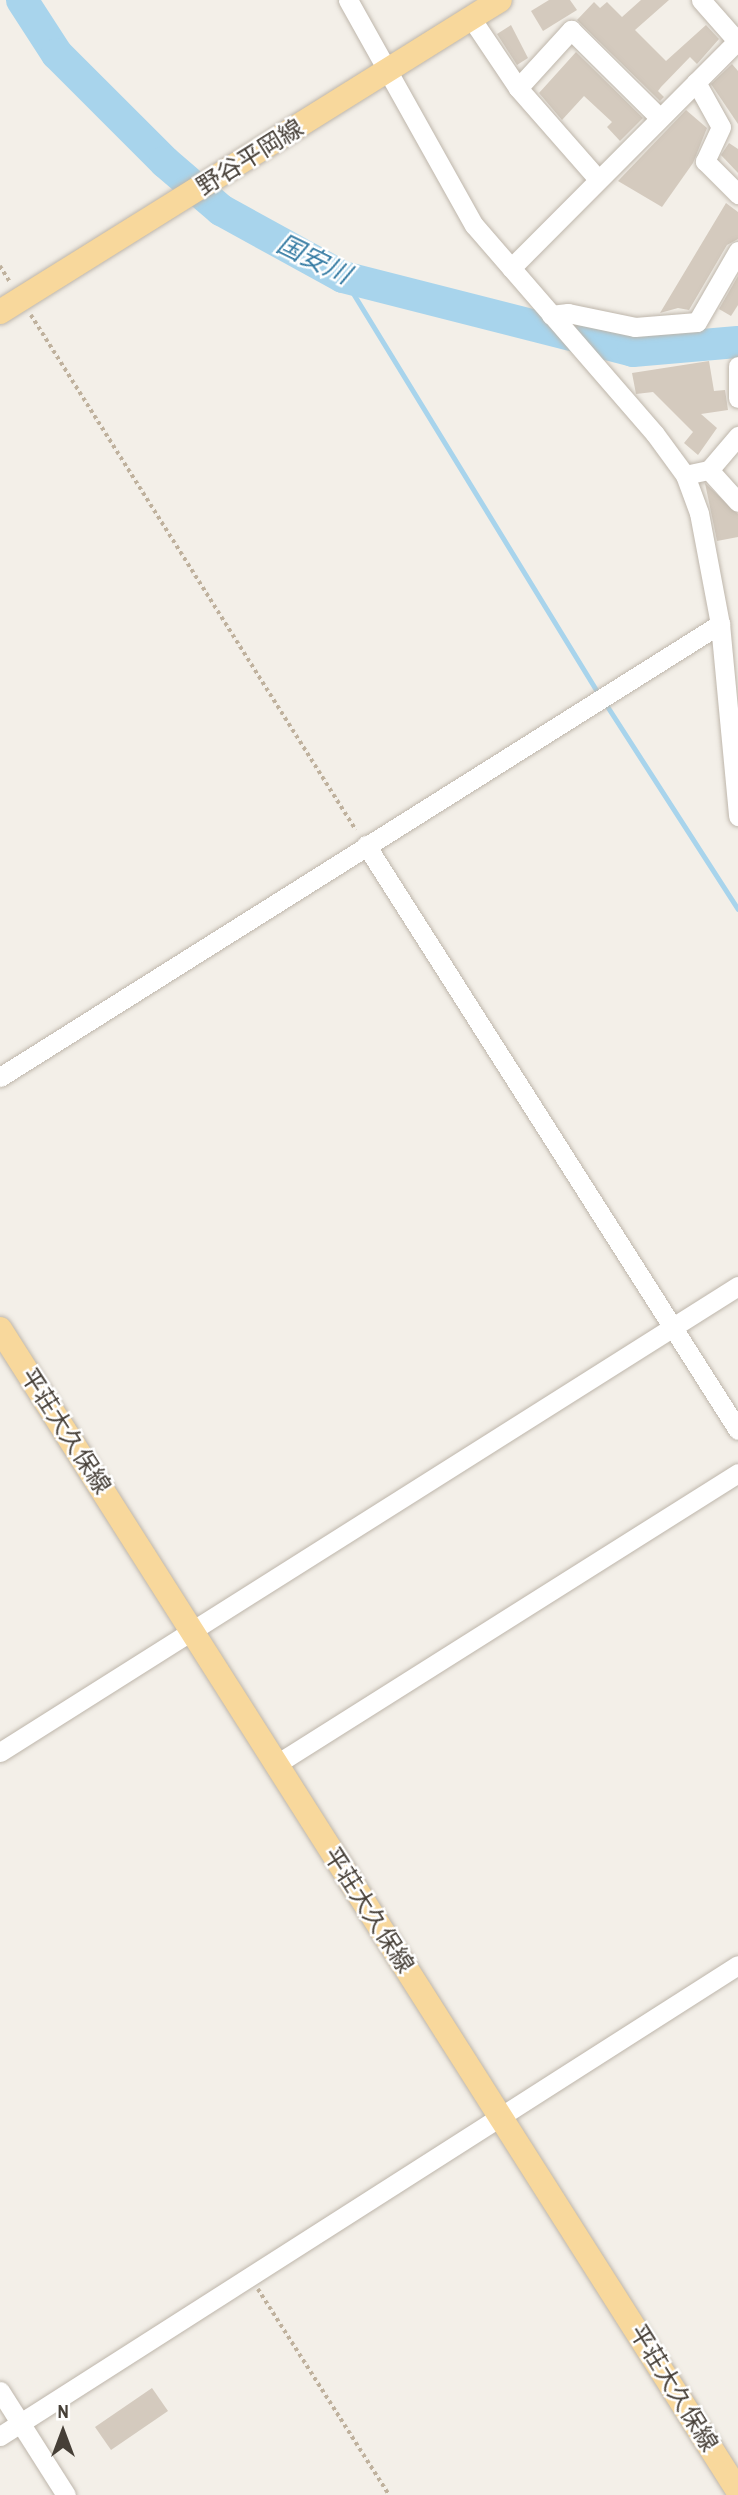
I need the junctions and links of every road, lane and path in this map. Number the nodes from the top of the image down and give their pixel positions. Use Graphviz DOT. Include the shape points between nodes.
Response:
graph roads {
  1 [pos="348,0"];
  2 [pos="500,0"];
  3 [pos="701,0"];
  4 [pos="471,18"];
  5 [pos="738,41"];
  6 [pos="386,72"];
  7 [pos="696,82"];
  8 [pos="518,88"];
  9 [pos="660,118"];
  10 [pos="597,178"];
  11 [pos="738,194"];
  12 [pos="738,251"];
  13 [pos="511,268"];
  14 [pos="10,306"];
  15 [pos="551,315"];
  16 [pos="738,366"];
  17 [pos="738,398"];
  18 [pos="738,436"];
  19 [pos="709,470"];
  20 [pos="685,475"];
  21 [pos="738,502"];
  22 [pos="720,624"];
  23 [pos="732,689"];
  24 [pos="734,729"];
  25 [pos="738,816"];
  26 [pos="366,845"];
  27 [pos="0,1077"];
  28 [pos="738,1286"];
  29 [pos="671,1328"];
  30 [pos="0,1329"];
  31 [pos="738,1430"];
  32 [pos="738,1473"];
  33 [pos="193,1629"];
  34 [pos="0,1752"];
  35 [pos="275,1765"];
  36 [pos="738,1965"];
  37 [pos="502,2114"];
  38 [pos="250,2276"];
  39 [pos="0,2391"];
  40 [pos="20,2423"];
  41 [pos="0,2436"];
  42 [pos="738,2491"];
  43 [pos="66,2495"];
  44 [pos="389,2495"];
  1 -- 6 [label="street"];
  2 -- 4 [label="main road, 野谷平岡線"];
  3 -- 5 [label="street"];
  4 -- 6 [label="main road, 野谷平岡線"];
  4 -- 8 [label="street"];
  5 -- 7 [label="street"];
  6 -- 13 [label="street" via="474,225"];
  6 -- 14 [label="main road, 野谷平岡線"];
  7 -- 9 [label="street"];
  7 -- 11 [label="street" via="721,127 705,161"];
  8 -- 9 [label="street" via="571,30"];
  8 -- 10 [label="street"];
  9 -- 10 [label="street"];
  10 -- 13 [label="street"];
  12 -- 15 [label="street" via="697,322 635,327 568,313"];
  13 -- 15 [label="street"];
  14 -- 26 [label="path"];
  15 -- 20 [label="street"];
  16 -- 17 [label="street"];
  18 -- 19 [label="street"];
  19 -- 20 [label="street"];
  19 -- 21 [label="street"];
  20 -- 22 [label="street" via="699,513"];
  22 -- 23 [label="street"];
  22 -- 26 [label="street"];
  23 -- 24 [label="street"];
  24 -- 25 [label="street"];
  26 -- 27 [label="street"];
  26 -- 29 [label="street"];
  28 -- 29 [label="street"];
  29 -- 31 [label="street"];
  29 -- 33 [label="street"];
  30 -- 33 [label="main road, 平荘大久保線"];
  32 -- 35 [label="street"];
  33 -- 34 [label="street"];
  33 -- 35 [label="main road, 平荘大久保線"];
  35 -- 37 [label="main road, 平荘大久保線"];
  36 -- 37 [label="street"];
  37 -- 38 [label="street"];
  37 -- 42 [label="main road, 平荘大久保線"];
  38 -- 40 [label="street"];
  38 -- 44 [label="path"];
  39 -- 40 [label="street"];
  40 -- 41 [label="street"];
  40 -- 43 [label="street"];
}
